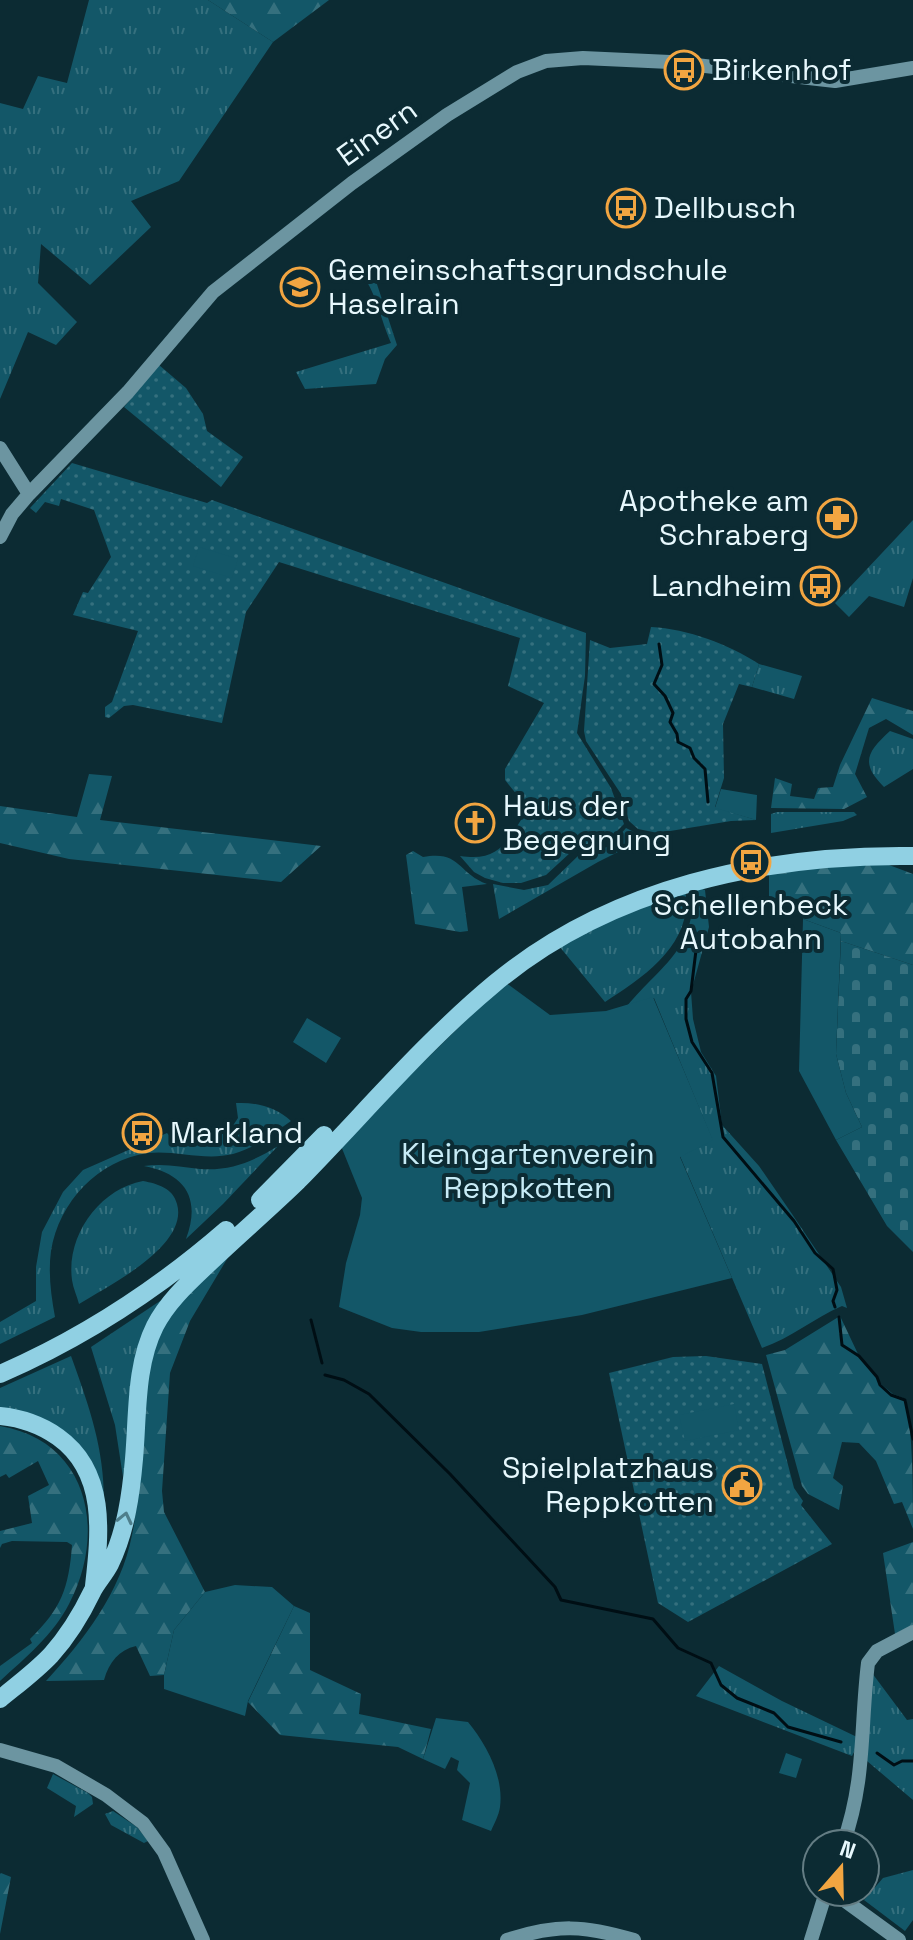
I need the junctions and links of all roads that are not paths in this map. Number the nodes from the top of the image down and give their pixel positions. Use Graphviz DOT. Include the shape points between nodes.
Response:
graph roads {
  1 [pos="913,68"];
  2 [pos="0,448"];
  3 [pos="29,494"];
  4 [pos="0,537"];
  5 [pos="913,845"];
  6 [pos="913,856"];
  7 [pos="778,858"];
  8 [pos="322,1146"];
  9 [pos="241,1232"];
  10 [pos="99,1330"];
  11 [pos="50,1356"];
  12 [pos="0,1374"];
  13 [pos="0,1385"];
  14 [pos="0,1416"];
  15 [pos="94,1588"];
  16 [pos="913,1632"];
  17 [pos="0,1702"];
  18 [pos="2,1750"];
  19 [pos="848,1828"];
  20 [pos="821,1908"];
  21 [pos="855,1908"];
  22 [pos="203,1940"];
  23 [pos="507,1940"];
  24 [pos="634,1940"];
  25 [pos="811,1940"];
  26 [pos="899,1940"];
  1 -- 3 [label="main road, Einern" via="835,81 583,58 546,61 517,72 390,155 213,292 128,392"];
  2 -- 3 [label="main road"];
  3 -- 4 [label="main road, Einern"];
  5 -- 7 [label="highway" via="847,845"];
  6 -- 7 [label="highway"];
  7 -- 8 [label="highway" via="669,885 537,953 434,1037"];
  8 -- 9 [label="highway" via="298,1181"];
  8 -- 10 [label="highway" via="191,1261"];
  9 -- 10 [label="highway" via="156,1298"];
  15 -- 9 [label="highway, one-way" via="115,1552 127,1514 148,1343 173,1300"];
  10 -- 11 [label="highway"];
  11 -- 12 [label="highway"];
  11 -- 13 [label="highway"];
  14 -- 15 [label="highway" via="49,1431 70,1446 92,1480 99,1515"];
  15 -- 17 [label="highway" via="65,1638"];
  16 -- 19 [label="main road" via="877,1651 868,1663 861,1773"];
  18 -- 22 [label="main road" via="56,1766 143,1823 164,1852"];
  20 -- 25 [label="main road"];
  21 -- 26 [label="main road"];
  23 -- 24 [label="main road" via="552,1928 594,1929"];
}
